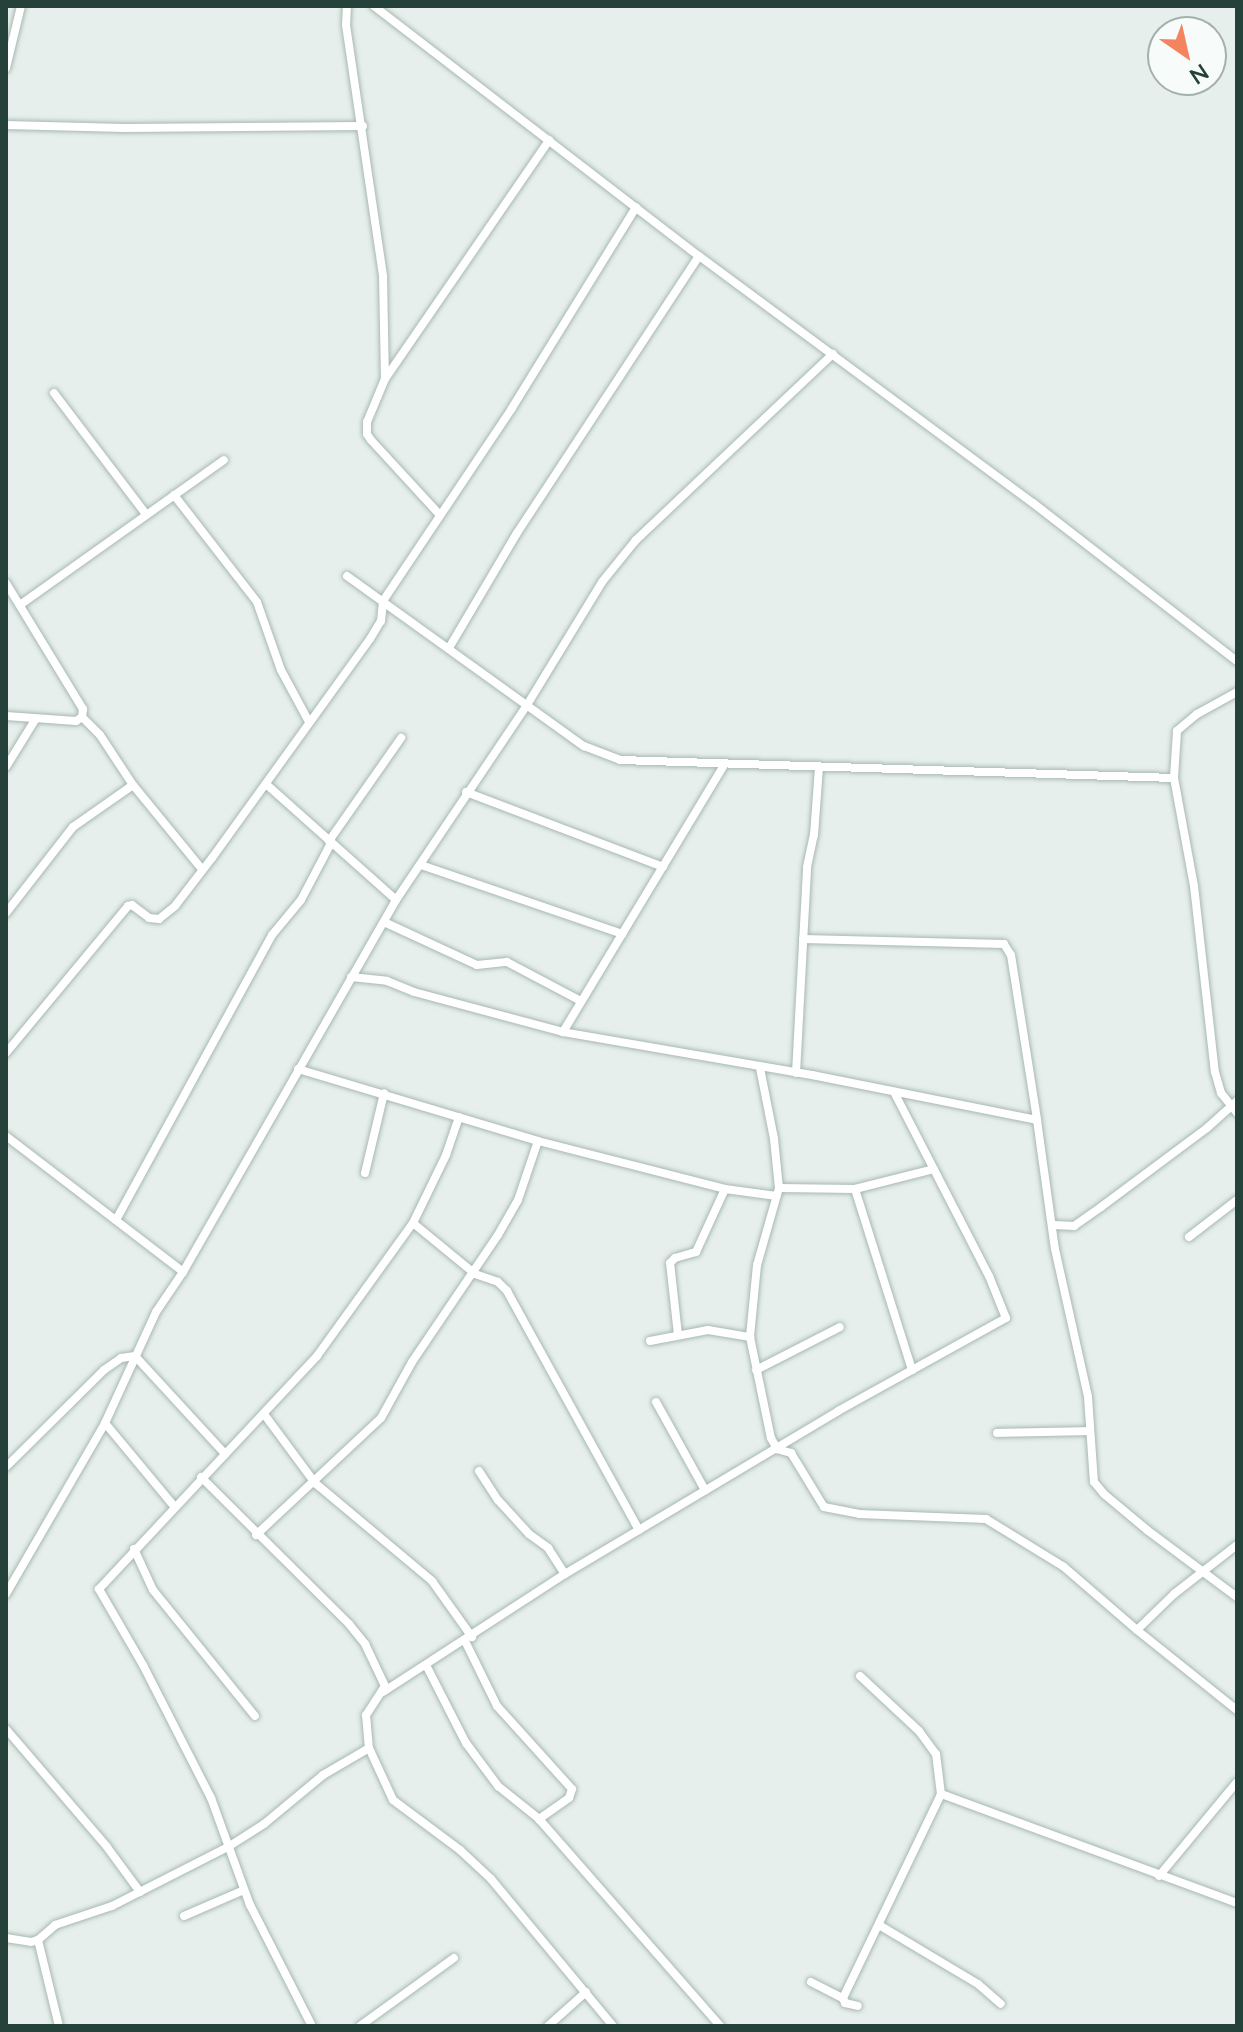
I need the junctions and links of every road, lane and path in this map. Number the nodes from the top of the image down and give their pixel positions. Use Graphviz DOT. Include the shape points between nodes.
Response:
graph roads {
  1 [pos="21,6"];
  2 [pos="347,6"];
  3 [pos="374,6"];
  4 [pos="6,68"];
  5 [pos="6,125"];
  6 [pos="363,126"];
  7 [pos="549,140"];
  8 [pos="636,207"];
  9 [pos="699,256"];
  10 [pos="833,354"];
  11 [pos="385,379"];
  12 [pos="54,393"];
  13 [pos="224,460"];
  14 [pos="174,495"];
  15 [pos="146,514"];
  16 [pos="439,514"];
  17 [pos="347,576"];
  18 [pos="6,583"];
  19 [pos="383,601"];
  20 [pos="20,605"];
  21 [pos="449,648"];
  22 [pos="1237,661"];
  23 [pos="1237,692"];
  24 [pos="527,705"];
  25 [pos="6,716"];
  26 [pos="82,717"];
  27 [pos="35,720"];
  28 [pos="309,722"];
  29 [pos="401,738"];
  30 [pos="725,763"];
  31 [pos="6,767"];
  32 [pos="819,767"];
  33 [pos="1174,778"];
  34 [pos="266,784"];
  35 [pos="133,785"];
  36 [pos="466,792"];
  37 [pos="330,842"];
  38 [pos="421,865"];
  39 [pos="663,867"];
  40 [pos="201,868"];
  41 [pos="396,900"];
  42 [pos="6,913"];
  43 [pos="384,922"];
  44 [pos="623,934"];
  45 [pos="803,939"];
  46 [pos="351,977"];
  47 [pos="581,1001"];
  48 [pos="563,1032"];
  49 [pos="6,1053"];
  50 [pos="760,1068"];
  51 [pos="298,1069"];
  52 [pos="796,1073"];
  53 [pos="894,1092"];
  54 [pos="384,1093"];
  55 [pos="1235,1106"];
  56 [pos="459,1117"];
  57 [pos="1037,1120"];
  58 [pos="6,1136"];
  59 [pos="538,1141"];
  60 [pos="934,1169"];
  61 [pos="365,1173"];
  62 [pos="725,1189"];
  63 [pos="855,1189"];
  64 [pos="778,1192"];
  65 [pos="1237,1200"];
  66 [pos="116,1220"];
  67 [pos="413,1223"];
  68 [pos="1054,1225"];
  69 [pos="1189,1237"];
  70 [pos="183,1272"];
  71 [pos="475,1274"];
  72 [pos="840,1327"];
  73 [pos="678,1335"];
  74 [pos="750,1337"];
  75 [pos="650,1341"];
  76 [pos="135,1356"];
  77 [pos="756,1370"];
  78 [pos="912,1370"];
  79 [pos="656,1402"];
  80 [pos="264,1414"];
  81 [pos="105,1423"];
  82 [pos="1089,1431"];
  83 [pos="997,1433"];
  84 [pos="777,1449"];
  85 [pos="225,1454"];
  86 [pos="6,1467"];
  87 [pos="479,1471"];
  88 [pos="201,1477"];
  89 [pos="315,1483"];
  90 [pos="705,1490"];
  91 [pos="174,1506"];
  92 [pos="639,1530"];
  93 [pos="256,1535"];
  94 [pos="1237,1545"];
  95 [pos="134,1549"];
  96 [pos="1207,1571"];
  97 [pos="565,1574"];
  98 [pos="6,1594"];
  99 [pos="1237,1597"];
  100 [pos="1137,1630"];
  101 [pos="468,1639"];
  102 [pos="426,1665"];
  103 [pos="860,1676"];
  104 [pos="383,1692"];
  105 [pos="1237,1710"];
  106 [pos="255,1716"];
  107 [pos="6,1729"];
  108 [pos="369,1748"];
  109 [pos="1237,1782"];
  110 [pos="941,1794"];
  111 [pos="539,1819"];
  112 [pos="228,1847"];
  113 [pos="1159,1876"];
  114 [pos="244,1890"];
  115 [pos="140,1892"];
  116 [pos="1237,1903"];
  117 [pos="184,1916"];
  118 [pos="879,1925"];
  119 [pos="6,1938"];
  120 [pos="38,1940"];
  121 [pos="454,1958"];
  122 [pos="811,1982"];
  123 [pos="586,1992"];
  124 [pos="843,1998"];
  125 [pos="1001,2004"];
  126 [pos="858,2006"];
  127 [pos="59,2026"];
  128 [pos="312,2026"];
  129 [pos="360,2026"];
  130 [pos="548,2026"];
  131 [pos="613,2026"];
  132 [pos="720,2026"];
  1 -- 4 [label="street"];
  2 -- 6 [label="street"];
  3 -- 7 [label="street"];
  5 -- 6 [label="street"];
  6 -- 11 [label="street" via="383,276"];
  7 -- 8 [label="street"];
  7 -- 11 [label="street"];
  8 -- 9 [label="street"];
  8 -- 16 [label="street" via="512,408"];
  9 -- 10 [label="street"];
  9 -- 21 [label="street" via="517,533"];
  10 -- 22 [label="street"];
  10 -- 24 [label="street" via="617,560"];
  11 -- 16 [label="street" via="367,434"];
  12 -- 15 [label="street"];
  13 -- 14 [label="street"];
  14 -- 15 [label="street"];
  14 -- 28 [label="street" via="257,602 281,670"];
  15 -- 20 [label="street"];
  16 -- 19 [label="street"];
  17 -- 19 [label="street"];
  18 -- 20 [label="street"];
  19 -- 21 [label="street"];
  19 -- 28 [label="street" via="381,621"];
  20 -- 26 [label="street" via="83,709"];
  21 -- 24 [label="street"];
  23 -- 33 [label="street" via="1177,731"];
  24 -- 30 [label="street" via="600,754 620,760"];
  24 -- 36 [label="street"];
  25 -- 27 [label="street"];
  26 -- 27 [label="street"];
  26 -- 35 [label="street"];
  27 -- 31 [label="street"];
  28 -- 34 [label="street"];
  29 -- 37 [label="street"];
  30 -- 32 [label="street"];
  30 -- 39 [label="street"];
  32 -- 33 [label="street"];
  32 -- 45 [label="street"];
  33 -- 55 [label="street" via="1194,886 1215,1072 1221,1093"];
  34 -- 37 [label="street"];
  34 -- 40 [label="street"];
  35 -- 40 [label="street"];
  35 -- 42 [label="street" via="73,827"];
  36 -- 38 [label="street"];
  36 -- 39 [label="street"];
  37 -- 41 [label="street"];
  37 -- 66 [label="street" via="301,900 272,935"];
  38 -- 41 [label="street"];
  38 -- 44 [label="street"];
  39 -- 44 [label="street"];
  40 -- 49 [label="street" via="175,906 159,919 128,906"];
  41 -- 43 [label="street"];
  43 -- 46 [label="street"];
  43 -- 47 [label="street" via="477,965 507,962"];
  44 -- 47 [label="street"];
  45 -- 52 [label="street"];
  45 -- 57 [label="street" via="1004,944 1011,955"];
  46 -- 48 [label="street" via="387,981"];
  46 -- 51 [label="street"];
  47 -- 48 [label="street"];
  48 -- 50 [label="street"];
  50 -- 52 [label="street"];
  50 -- 64 [label="street"];
  51 -- 54 [label="street"];
  51 -- 70 [label="street"];
  52 -- 53 [label="street"];
  53 -- 57 [label="street"];
  53 -- 60 [label="street"];
  54 -- 56 [label="street"];
  54 -- 61 [label="street"];
  55 -- 68 [label="street" via="1089,1215 1069,1227"];
  56 -- 59 [label="street"];
  56 -- 67 [label="street"];
  57 -- 68 [label="street"];
  58 -- 66 [label="street"];
  59 -- 62 [label="street"];
  59 -- 71 [label="street" via="518,1200"];
  60 -- 63 [label="street"];
  60 -- 78 [label="street" via="1007,1314"];
  62 -- 64 [label="street"];
  62 -- 73 [label="street" via="696,1252 670,1263"];
  63 -- 64 [label="street"];
  63 -- 78 [label="street"];
  64 -- 74 [label="street" via="757,1265"];
  65 -- 69 [label="street"];
  66 -- 70 [label="street"];
  67 -- 71 [label="street"];
  67 -- 80 [label="street" via="317,1356"];
  68 -- 82 [label="street" via="1088,1397"];
  70 -- 76 [label="street"];
  71 -- 89 [label="street" via="412,1362 381,1418"];
  71 -- 92 [label="street" via="507,1291"];
  72 -- 77 [label="street"];
  73 -- 74 [label="street" via="708,1330"];
  73 -- 75 [label="street"];
  74 -- 77 [label="street"];
  76 -- 81 [label="street"];
  76 -- 85 [label="street"];
  76 -- 86 [label="street" via="104,1370"];
  77 -- 84 [label="street"];
  78 -- 84 [label="street"];
  79 -- 90 [label="street"];
  80 -- 85 [label="street"];
  80 -- 89 [label="street"];
  81 -- 91 [label="street"];
  81 -- 98 [label="street"];
  82 -- 83 [label="street"];
  82 -- 96 [label="street" via="1094,1482 1104,1494"];
  84 -- 90 [label="street"];
  84 -- 100 [label="street" via="791,1453 824,1507 859,1514 986,1519 1064,1567"];
  85 -- 88 [label="street"];
  87 -- 97 [label="street" via="498,1500 548,1548"];
  88 -- 91 [label="street"];
  88 -- 93 [label="street"];
  89 -- 93 [label="street"];
  89 -- 101 [label="street" via="432,1581"];
  90 -- 92 [label="street"];
  91 -- 95 [label="street"];
  92 -- 97 [label="street"];
  93 -- 104 [label="street" via="349,1624 378,1669"];
  94 -- 96 [label="street"];
  95 -- 106 [label="street" via="153,1590"];
  95 -- 112 [label="street" via="101,1584 100,1595 143,1665 211,1798"];
  96 -- 99 [label="street"];
  96 -- 100 [label="street"];
  97 -- 101 [label="street"];
  100 -- 105 [label="street"];
  101 -- 102 [label="street"];
  101 -- 111 [label="street" via="497,1706 572,1789 569,1798"];
  102 -- 104 [label="street"];
  102 -- 111 [label="street" via="466,1743 498,1786"];
  103 -- 110 [label="street" via="936,1754"];
  104 -- 108 [label="street" via="366,1715"];
  107 -- 115 [label="street"];
  108 -- 112 [label="street" via="323,1775"];
  108 -- 123 [label="street" via="393,1800 491,1879"];
  109 -- 113 [label="street"];
  110 -- 113 [label="street"];
  110 -- 118 [label="street"];
  111 -- 132 [label="street"];
  112 -- 114 [label="street"];
  112 -- 115 [label="street"];
  113 -- 116 [label="street"];
  114 -- 117 [label="street"];
  114 -- 128 [label="street"];
  115 -- 120 [label="street" via="55,1925"];
  118 -- 124 [label="street"];
  118 -- 125 [label="street" via="978,1984"];
  119 -- 120 [label="street"];
  120 -- 127 [label="street"];
  121 -- 129 [label="street"];
  122 -- 124 [label="street"];
  123 -- 130 [label="street"];
  123 -- 131 [label="street"];
  124 -- 126 [label="street"];
}
